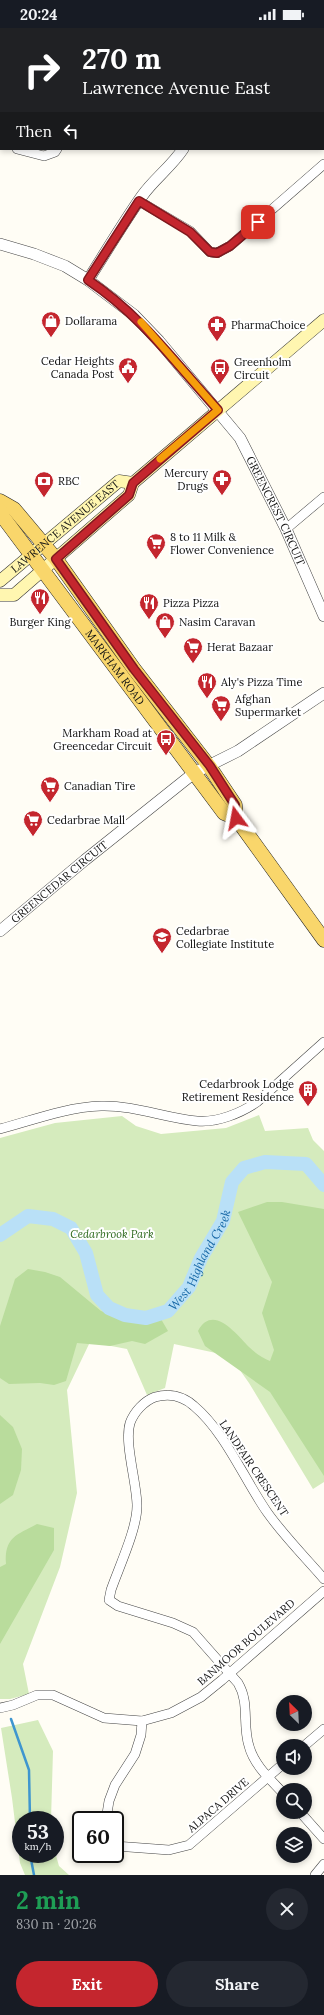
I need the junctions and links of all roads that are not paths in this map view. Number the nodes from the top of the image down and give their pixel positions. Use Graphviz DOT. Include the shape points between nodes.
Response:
graph roads {
  1 [pos="21,150"];
  2 [pos="56,150"];
  3 [pos="182,150"];
  4 [pos="324,164"];
  5 [pos="139,201"];
  6 [pos="0,244"];
  7 [pos="88,280"];
  8 [pos="324,320"];
  9 [pos="218,410"];
  10 [pos="133,483"];
  11 [pos="324,497"];
  12 [pos="0,501"];
  13 [pos="0,510"];
  14 [pos="286,529"];
  15 [pos="43,545"];
  16 [pos="31,555"];
  17 [pos="56,559"];
  18 [pos="43,569"];
  19 [pos="0,581"];
  20 [pos="0,595"];
  21 [pos="324,616"];
  22 [pos="324,693"];
  23 [pos="210,766"];
  24 [pos="194,773"];
  25 [pos="236,818"];
  26 [pos="0,931"];
  27 [pos="324,940"];
  28 [pos="324,1042"];
  29 [pos="0,1129"];
  30 [pos="324,1579"];
  31 [pos="324,1591"];
  32 [pos="230,1674"];
  33 [pos="0,1708"];
  34 [pos="142,1721"];
  35 [pos="324,1729"];
  36 [pos="312,1739"];
  37 [pos="276,1770"];
  38 [pos="269,1777"];
  39 [pos="276,1785"];
  40 [pos="107,1811"];
  41 [pos="306,1819"];
  42 [pos="324,1839"];
  43 [pos="124,1847"];
  44 [pos="324,1864"];
  45 [pos="315,1875"];
  1 -- 2 [label="street" via="44,156"];
  3 -- 5 [label="street"];
  4 -- 5 [label="street" via="230,246 217,253 210,252 190,232"];
  5 -- 7 [label="street"];
  6 -- 7 [label="street" via="65,266"];
  7 -- 9 [label="street" via="138,319"];
  8 -- 9 [label="main road, LAWRENCE AVENUE EAST"];
  9 -- 10 [label="main road, LAWRENCE AVENUE EAST"];
  9 -- 14 [label="street, GREENCREST CIRCUIT" via="240,438"];
  10 -- 15 [label="main road, LAWRENCE AVENUE EAST" via="119,481"];
  10 -- 17 [label="main road, LAWRENCE AVENUE EAST" via="129,495"];
  11 -- 14 [label="street"];
  12 -- 15 [label="main road, MARKHAM ROAD" via="14,509"];
  13 -- 16 [label="main road, MARKHAM ROAD"];
  14 -- 21 [label="street, GREENCREST CIRCUIT"];
  15 -- 16 [label="main road, LAWRENCE AVENUE EAST"];
  15 -- 17 [label="main road, MARKHAM ROAD"];
  16 -- 18 [label="main road, MARKHAM ROAD"];
  16 -- 19 [label="main road, LAWRENCE AVENUE EAST"];
  17 -- 18 [label="main road, LAWRENCE AVENUE EAST"];
  17 -- 23 [label="main road, MARKHAM ROAD" via="134,669"];
  18 -- 20 [label="main road, LAWRENCE AVENUE EAST" via="14,595"];
  18 -- 24 [label="main road, MARKHAM ROAD"];
  22 -- 23 [label="street" via="238,751"];
  23 -- 24 [label="street"];
  23 -- 25 [label="main road, MARKHAM ROAD" via="235,805"];
  24 -- 25 [label="main road, MARKHAM ROAD" via="224,813"];
  24 -- 26 [label="street, GREENCEDAR CIRCUIT"];
  25 -- 27 [label="main road, MARKHAM ROAD"];
  28 -- 29 [label="street" via="258,1102 247,1109 214,1121 197,1121 122,1106 100,1106 79,1108"];
  30 -- 32 [label="street, LANDFAIR CRESCENT" via="268,1513 214,1427 194,1405 180,1397 166,1394 152,1398 142,1405 130,1424 129,1437 137,1508 109,1600 118,1606 193,1632"];
  31 -- 32 [label="street, BANMOOR BOULEVARD"];
  32 -- 34 [label="street, BANMOOR BOULEVARD" via="201,1696 171,1713"];
  32 -- 38 [label="street" via="244,1692 247,1734 252,1754"];
  33 -- 34 [label="street, BANMOOR BOULEVARD" via="37,1696 53,1695 104,1718"];
  34 -- 40 [label="street" via="141,1736 135,1754 115,1785"];
  35 -- 36 [label="street"];
  37 -- 38 [label="street, ALPACA DRIVE"];
  38 -- 39 [label="street"];
  38 -- 43 [label="street, ALPACA DRIVE" via="189,1846 169,1850"];
  41 -- 42 [label="street"];
  44 -- 45 [label="street"];
}
